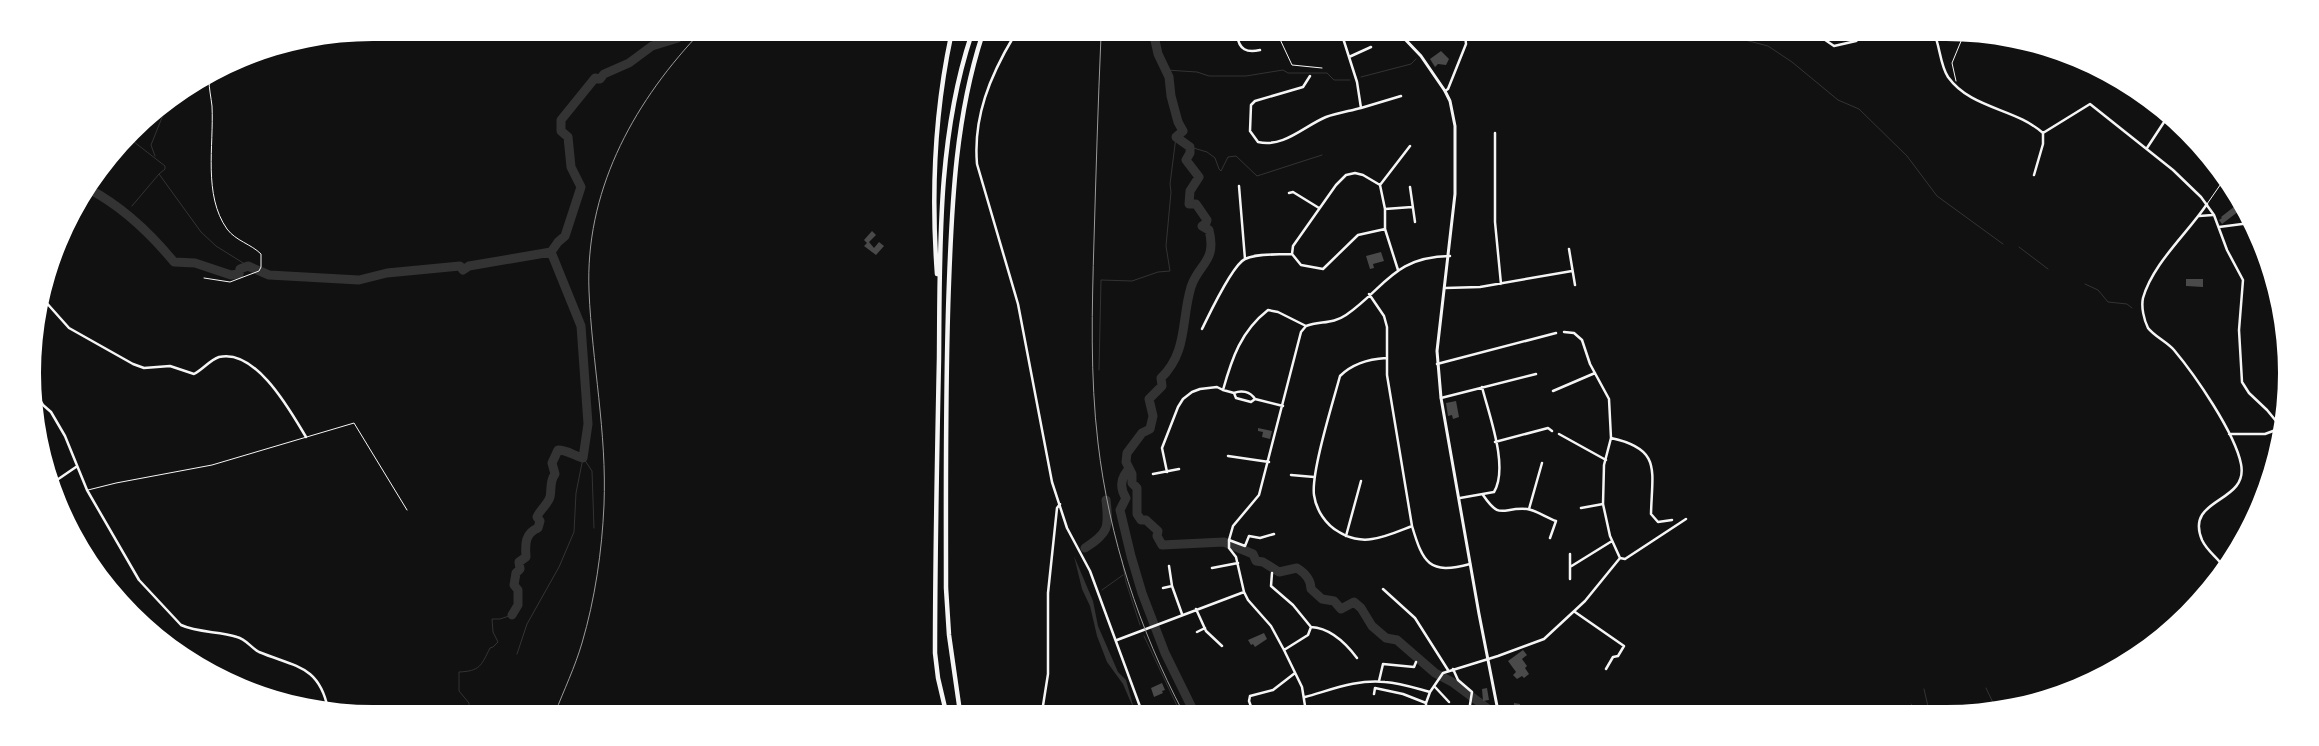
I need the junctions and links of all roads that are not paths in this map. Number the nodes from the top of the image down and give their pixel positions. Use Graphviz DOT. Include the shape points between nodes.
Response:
graph roads {
  1 [pos="950,41"];
  2 [pos="970,41"];
  3 [pos="981,41"];
  4 [pos="1011,41"];
  5 [pos="1238,41"];
  6 [pos="1281,41"];
  7 [pos="1344,41"];
  8 [pos="1407,41"];
  9 [pos="1466,41"];
  10 [pos="1827,41"];
  11 [pos="1856,41"];
  12 [pos="1937,41"];
  13 [pos="1371,47"];
  14 [pos="1260,50"];
  15 [pos="1349,57"];
  16 [pos="1322,68"];
  17 [pos="1310,76"];
  18 [pos="209,85"];
  19 [pos="1445,91"];
  20 [pos="1401,96"];
  21 [pos="1361,108"];
  22 [pos="2164,123"];
  23 [pos="1495,133"];
  24 [pos="2043,134"];
  25 [pos="1410,146"];
  26 [pos="2147,148"];
  27 [pos="2034,174"];
  28 [pos="1380,185"];
  29 [pos="2219,185"];
  30 [pos="1239,186"];
  31 [pos="1410,187"];
  32 [pos="1289,193"];
  33 [pos="2207,204"];
  34 [pos="1412,207"];
  35 [pos="1319,208"];
  36 [pos="1385,209"];
  37 [pos="2199,216"];
  38 [pos="2214,216"];
  39 [pos="1415,222"];
  40 [pos="2243,224"];
  41 [pos="2219,227"];
  42 [pos="1385,229"];
  43 [pos="1569,249"];
  44 [pos="1292,254"];
  45 [pos="1450,256"];
  46 [pos="1245,259"];
  47 [pos="1398,270"];
  48 [pos="1572,271"];
  49 [pos="204,278"];
  50 [pos="1501,284"];
  51 [pos="1575,285"];
  52 [pos="1445,288"];
  53 [pos="1369,294"];
  54 [pos="940,303"];
  55 [pos="49,305"];
  56 [pos="1306,326"];
  57 [pos="1202,329"];
  58 [pos="1564,332"];
  59 [pos="1556,333"];
  60 [pos="1386,358"];
  61 [pos="1437,364"];
  62 [pos="1595,373"];
  63 [pos="1536,374"];
  64 [pos="1482,387"];
  65 [pos="1223,390"];
  66 [pos="1554,391"];
  67 [pos="1234,393"];
  68 [pos="1441,398"];
  69 [pos="1255,399"];
  70 [pos="43,405"];
  71 [pos="1283,406"];
  72 [pos="2274,419"];
  73 [pos="1552,431"];
  74 [pos="2272,431"];
  75 [pos="1559,434"];
  76 [pos="2229,434"];
  77 [pos="306,437"];
  78 [pos="1611,438"];
  79 [pos="1495,442"];
  80 [pos="1228,456"];
  81 [pos="1606,460"];
  82 [pos="1269,462"];
  83 [pos="1542,463"];
  84 [pos="76,467"];
  85 [pos="1179,469"];
  86 [pos="1167,472"];
  87 [pos="1153,474"];
  88 [pos="1291,475"];
  89 [pos="1314,477"];
  90 [pos="59,479"];
  91 [pos="1361,480"];
  92 [pos="87,490"];
  93 [pos="1483,495"];
  94 [pos="1460,498"];
  95 [pos="1060,504"];
  96 [pos="1603,504"];
  97 [pos="1581,508"];
  98 [pos="1529,509"];
  99 [pos="407,510"];
  100 [pos="1686,519"];
  101 [pos="1672,520"];
  102 [pos="1412,526"];
  103 [pos="1274,534"];
  104 [pos="1346,536"];
  105 [pos="1550,538"];
  106 [pos="1229,541"];
  107 [pos="1613,541"];
  108 [pos="1570,554"];
  109 [pos="1620,558"];
  110 [pos="2219,561"];
  111 [pos="1238,562"];
  112 [pos="1470,564"];
  113 [pos="1169,566"];
  114 [pos="1212,568"];
  115 [pos="1570,568"];
  116 [pos="1272,573"];
  117 [pos="1570,579"];
  118 [pos="1172,586"];
  119 [pos="1164,588"];
  120 [pos="1383,589"];
  121 [pos="1244,592"];
  122 [pos="1196,609"];
  123 [pos="1575,612"];
  124 [pos="1182,614"];
  125 [pos="1311,627"];
  126 [pos="1205,628"];
  127 [pos="1197,632"];
  128 [pos="1116,640"];
  129 [pos="1222,646"];
  130 [pos="1284,650"];
  131 [pos="1357,658"];
  132 [pos="1488,659"];
  133 [pos="1416,662"];
  134 [pos="1606,668"];
  135 [pos="1453,669"];
  136 [pos="1448,670"];
  137 [pos="1296,673"];
  138 [pos="1379,681"];
  139 [pos="1434,687"];
  140 [pos="1430,692"];
  141 [pos="1374,694"];
  142 [pos="1305,697"];
  143 [pos="327,701"];
  144 [pos="1449,702"];
  145 [pos="1426,704"];
  146 [pos="944,705"];
  147 [pos="959,705"];
  148 [pos="1043,705"];
  149 [pos="1139,705"];
  150 [pos="1250,705"];
  151 [pos="1306,705"];
  152 [pos="1470,705"];
  153 [pos="1497,705"];
  1 -- 54 [label="highway" via="938,106 934,166 934,225"];
  2 -- 54 [label="highway" via="952,116 944,175"];
  3 -- 147 [label="highway" via="958,147 948,306 946,588"];
  4 -- 95 [label="street" via="995,69 981,110 976,138 977,164 1018,304 1045,451"];
  5 -- 14 [label="street" via="1245,51"];
  6 -- 16 [label="lane" via="1292,65"];
  7 -- 15 [label="street"];
  8 -- 19 [label="street" via="1422,56"];
  9 -- 19 [label="street"];
  10 -- 11 [label="street" via="1834,46"];
  12 -- 24 [label="street" via="1947,76 1957,86 1978,102 2021,118"];
  13 -- 15 [label="street"];
  15 -- 21 [label="street"];
  17 -- 21 [label="street" via="1303,87 1255,100 1251,105 1250,131 1254,139 1272,144 1299,134 1329,116"];
  18 -- 49 [label="lane" via="217,213 235,238 261,254 261,261 259,271 230,282"];
  19 -- 45 [label="street" via="1452,108 1456,136 1456,194"];
  20 -- 21 [label="street"];
  22 -- 26 [label="street"];
  23 -- 50 [label="street" via="1495,222"];
  24 -- 26 [label="street" via="2090,104"];
  24 -- 27 [label="street"];
  25 -- 28 [label="street"];
  26 -- 33 [label="street"];
  28 -- 35 [label="street" via="1363,175 1346,175"];
  28 -- 36 [label="street"];
  29 -- 33 [label="lane"];
  30 -- 46 [label="street"];
  31 -- 34 [label="street"];
  32 -- 35 [label="street" via="1293,192"];
  33 -- 37 [label="street"];
  33 -- 38 [label="street"];
  34 -- 36 [label="street"];
  34 -- 39 [label="street"];
  35 -- 44 [label="street" via="1293,246"];
  36 -- 42 [label="street"];
  37 -- 38 [label="street"];
  37 -- 76 [label="street" via="2164,260 2147,289 2143,308 2149,329 2182,360 2212,402"];
  38 -- 41 [label="street"];
  40 -- 41 [label="street"];
  41 -- 72 [label="street" via="2243,280 2238,330 2240,376 2249,392"];
  42 -- 44 [label="street" via="1358,234 1323,269 1301,265"];
  42 -- 47 [label="street"];
  43 -- 48 [label="street"];
  44 -- 46 [label="street"];
  45 -- 47 [label="street" via="1417,261"];
  45 -- 52 [label="street"];
  46 -- 57 [label="street" via="1222,291"];
  47 -- 53 [label="street"];
  48 -- 50 [label="street"];
  48 -- 51 [label="street"];
  50 -- 52 [label="street"];
  52 -- 61 [label="street"];
  53 -- 56 [label="street" via="1336,320"];
  53 -- 60 [label="street" via="1384,316 1387,327"];
  54 -- 146 [label="highway" via="935,653"];
  55 -- 77 [label="street" via="70,328 144,368 170,366 194,374 222,357 246,363 273,386"];
  56 -- 65 [label="street" via="1268,310 1250,326 1236,349"];
  56 -- 71 [label="street" via="1301,332"];
  58 -- 62 [label="street" via="1574,332 1582,340"];
  59 -- 61 [label="street"];
  60 -- 89 [label="street" via="1358,364 1340,376"];
  60 -- 102 [label="street"];
  61 -- 68 [label="street"];
  62 -- 66 [label="street"];
  62 -- 78 [label="street" via="1608,399"];
  63 -- 64 [label="street"];
  64 -- 68 [label="street"];
  64 -- 79 [label="street"];
  65 -- 67 [label="street"];
  65 -- 86 [label="street" via="1217,387 1200,389 1183,399 1162,448"];
  67 -- 69 [label="street" via="1251,394"];
  67 -- 69 [label="street" via="1236,398 1250,402"];
  68 -- 94 [label="street"];
  69 -- 71 [label="street"];
  70 -- 84 [label="street" via="65,436"];
  71 -- 82 [label="street"];
  73 -- 79 [label="street" via="1548,428"];
  74 -- 76 [label="street"];
  75 -- 81 [label="street"];
  76 -- 110 [label="street" via="2239,454 2241,479 2231,492 2207,507 2200,521 2202,540"];
  77 -- 92 [label="lane" via="212,465"];
  77 -- 99 [label="lane" via="354,423"];
  78 -- 81 [label="street"];
  78 -- 101 [label="street" via="1628,442 1649,456 1652,468 1651,514 1658,522"];
  79 -- 93 [label="street" via="1500,467 1499,484 1494,492"];
  80 -- 82 [label="street"];
  81 -- 96 [label="street"];
  82 -- 106 [label="street" via="1259,496 1233,526"];
  83 -- 98 [label="street"];
  84 -- 90 [label="street"];
  84 -- 92 [label="street"];
  85 -- 86 [label="street"];
  86 -- 87 [label="street"];
  88 -- 89 [label="street"];
  89 -- 104 [label="street" via="1318,510 1334,530"];
  91 -- 104 [label="street"];
  92 -- 143 [label="street" via="139,580 181,624 239,637 257,651 308,672 318,681"];
  93 -- 94 [label="street"];
  93 -- 98 [label="street" via="1498,512"];
  94 -- 112 [label="street"];
  95 -- 128 [label="street" via="1067,528 1090,571"];
  95 -- 148 [label="street" via="1048,593 1048,674"];
  96 -- 97 [label="street"];
  96 -- 107 [label="street"];
  98 -- 105 [label="street" via="1556,521"];
  100 -- 109 [label="street" via="1625,559"];
  102 -- 104 [label="street" via="1370,539"];
  102 -- 112 [label="street" via="1419,549 1430,565 1448,568"];
  103 -- 106 [label="street" via="1260,538 1249,536 1246,546"];
  106 -- 111 [label="street" via="1229,548"];
  107 -- 109 [label="street"];
  107 -- 115 [label="street"];
  108 -- 115 [label="street"];
  109 -- 123 [label="street"];
  111 -- 114 [label="street"];
  111 -- 121 [label="street"];
  112 -- 132 [label="street"];
  113 -- 118 [label="street"];
  115 -- 117 [label="street"];
  116 -- 125 [label="street" via="1271,586"];
  118 -- 119 [label="street"];
  118 -- 124 [label="street"];
  120 -- 136 [label="street" via="1415,618"];
  121 -- 122 [label="street"];
  121 -- 130 [label="street" via="1271,626"];
  122 -- 124 [label="street"];
  122 -- 126 [label="street"];
  123 -- 132 [label="street" via="1544,639"];
  123 -- 134 [label="street" via="1624,646"];
  124 -- 128 [label="street"];
  125 -- 130 [label="street" via="1308,635"];
  125 -- 131 [label="street" via="1323,628 1332,634"];
  126 -- 127 [label="street"];
  126 -- 129 [label="street"];
  128 -- 149 [label="street"];
  130 -- 137 [label="street"];
  132 -- 135 [label="street"];
  132 -- 153 [label="street"];
  133 -- 138 [label="street" via="1414,667 1383,664"];
  135 -- 136 [label="street"];
  135 -- 152 [label="street" via="1458,680 1472,692"];
  136 -- 139 [label="street"];
  137 -- 142 [label="street"];
  137 -- 150 [label="street" via="1273,690 1250,696"];
  138 -- 140 [label="street"];
  138 -- 142 [label="street" via="1343,686"];
  139 -- 140 [label="street"];
  139 -- 144 [label="street"];
  140 -- 145 [label="street"];
  141 -- 145 [label="street" via="1375,688 1403,694"];
  142 -- 151 [label="street"];
}
